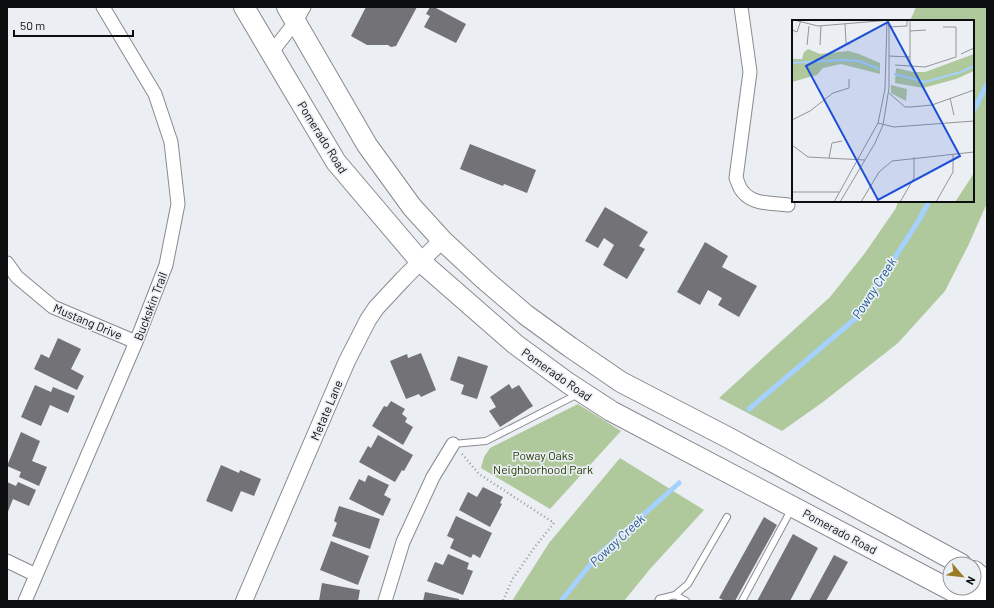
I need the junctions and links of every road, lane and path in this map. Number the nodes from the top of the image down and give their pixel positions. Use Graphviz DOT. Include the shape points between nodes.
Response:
graph roads {
  1 [pos="103,7"];
  2 [pos="244,7"];
  3 [pos="742,7"];
  4 [pos="296,12"];
  5 [pos="271,53"];
  6 [pos="788,205"];
  7 [pos="442,240"];
  8 [pos="420,261"];
  9 [pos="7,263"];
  10 [pos="136,342"];
  11 [pos="582,392"];
  12 [pos="453,444"];
  13 [pos="793,506"];
  14 [pos="727,517"];
  15 [pos="946,556"];
  16 [pos="7,561"];
  17 [pos="36,575"];
  18 [pos="674,595"];
  19 [pos="963,599"];
  20 [pos="987,599"];
  21 [pos="25,601"];
  22 [pos="244,601"];
  23 [pos="385,601"];
  24 [pos="503,601"];
  25 [pos="658,601"];
  26 [pos="686,601"];
  27 [pos="742,601"];
  1 -- 10 [label="street, Buckskin Trail" via="155,94 171,142 178,204 166,265"];
  2 -- 5 [label="main road, Pomerado Road"];
  3 -- 6 [label="street" via="750,72 736,178 743,193 752,199"];
  4 -- 5 [label="street"];
  4 -- 7 [label="main road" via="367,144 412,207"];
  5 -- 8 [label="main road, Pomerado Road" via="336,162"];
  7 -- 8 [label="street, Metate Lane"];
  7 -- 15 [label="main road" via="526,315 621,382"];
  8 -- 11 [label="main road, Pomerado Road" via="515,344"];
  8 -- 22 [label="street, Metate Lane" via="368,320 347,361"];
  9 -- 10 [label="street, Mustang Drive" via="17,277 53,308"];
  10 -- 17 [label="street, Buckskin Trail"];
  11 -- 12 [label="lane" via="486,441"];
  11 -- 13 [label="main road, Pomerado Road" via="611,411"];
  12 -- 23 [label="street" via="433,477 403,542"];
  12 -- 24 [label="path" via="479,474 554,523 512,580"];
  13 -- 19 [label="main road, Pomerado Road"];
  13 -- 27 [label="lane"];
  14 -- 18 [label="lane" via="688,584"];
  16 -- 17 [label="street"];
  17 -- 21 [label="street, Buckskin Trail"];
  18 -- 25 [label="lane"];
  18 -- 26 [label="lane"];
  19 -- 20 [label="main road, Pomerado Road"];
}
